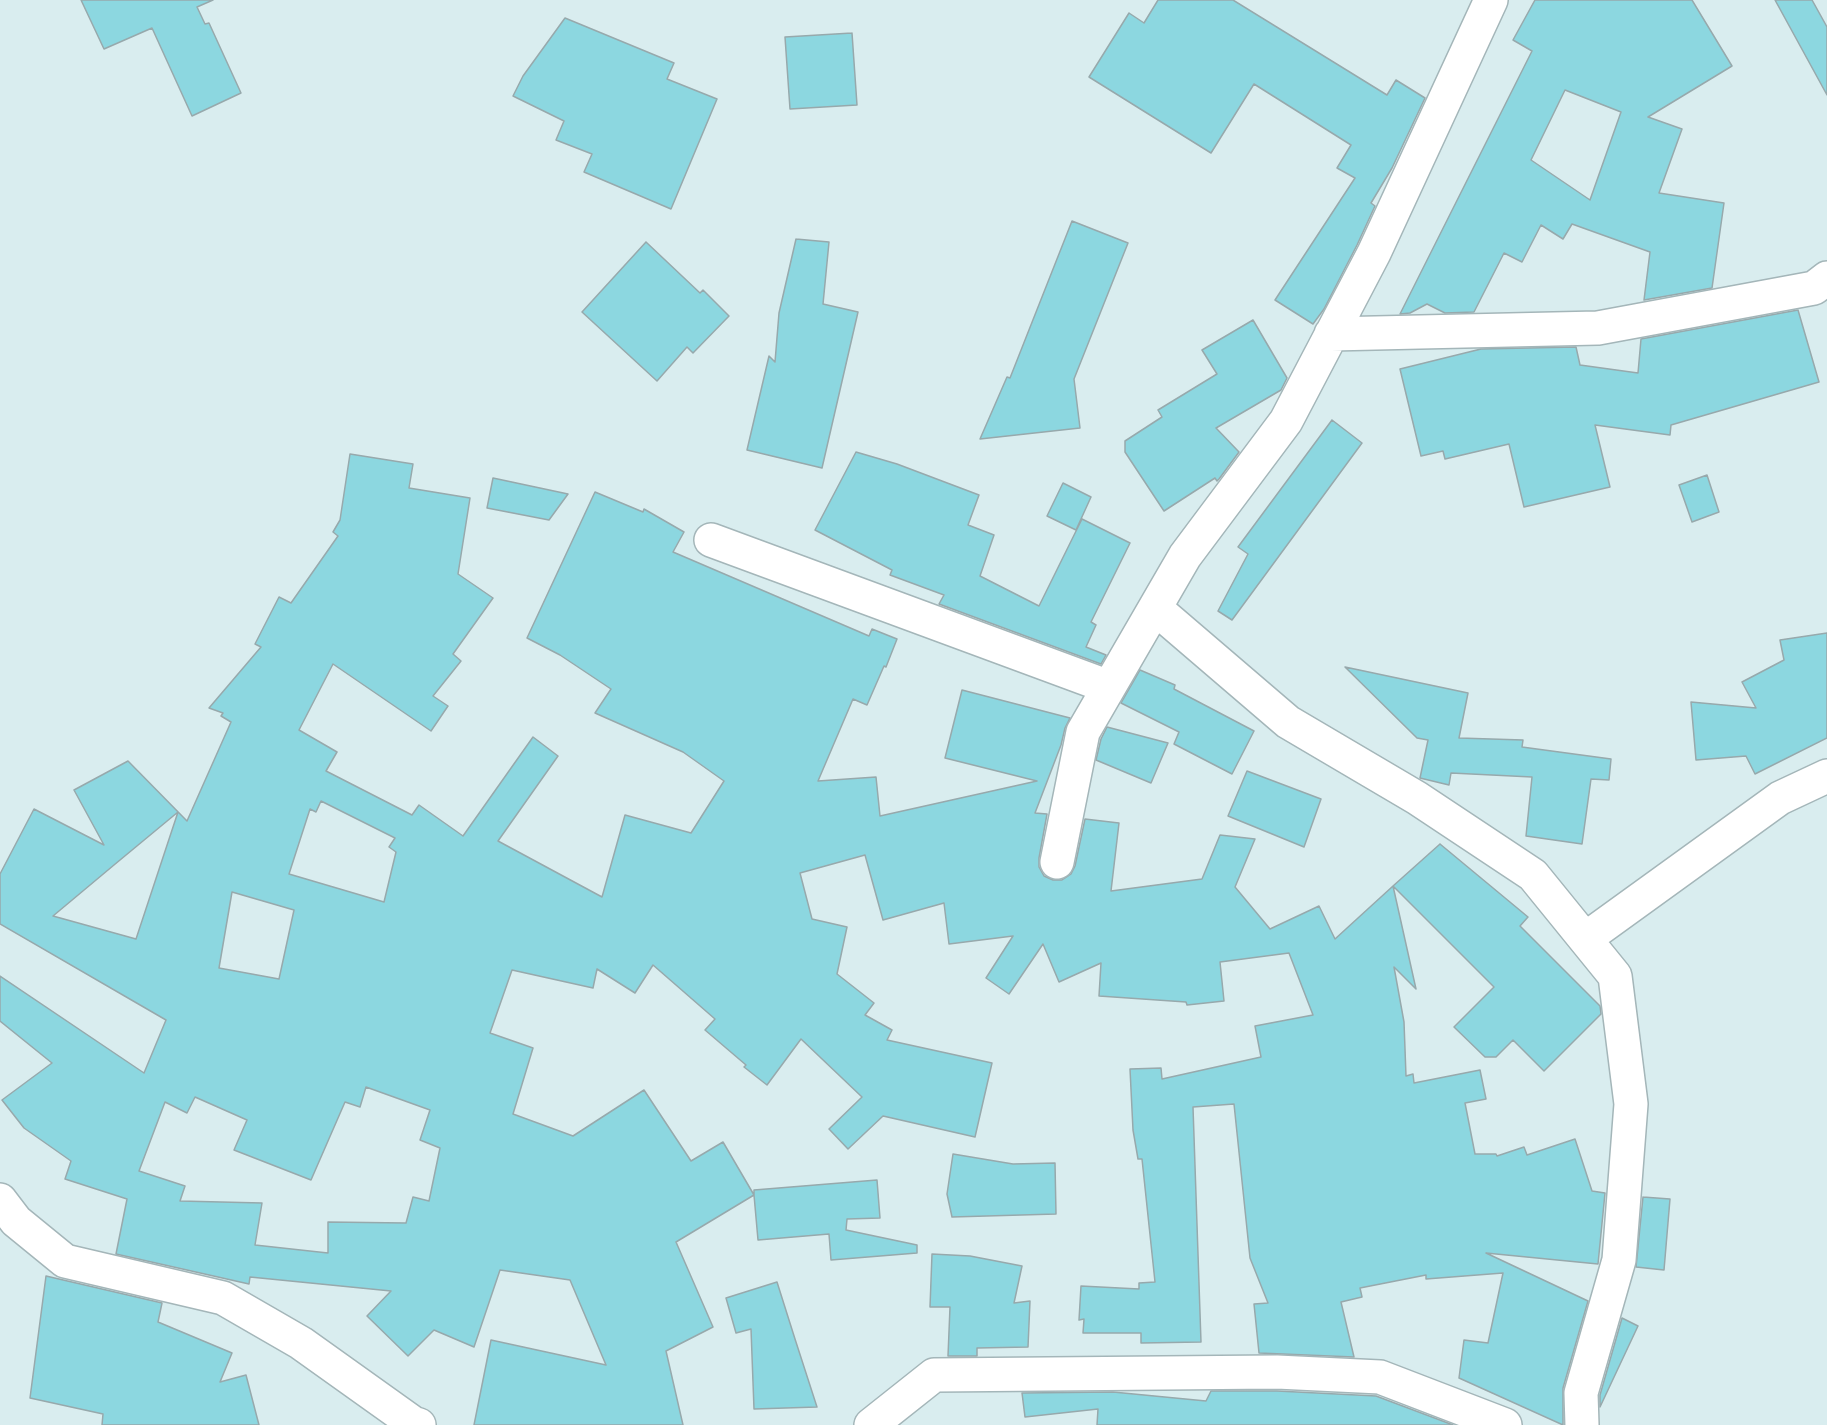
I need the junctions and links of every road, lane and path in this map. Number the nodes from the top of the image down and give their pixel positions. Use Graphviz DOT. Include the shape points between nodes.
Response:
graph roads {
  1 [pos="1491,0"];
  2 [pos="1827,278"];
  3 [pos="1331,334"];
  4 [pos="711,540"];
  5 [pos="1155,608"];
  6 [pos="1109,687"];
  7 [pos="1827,776"];
  8 [pos="1057,862"];
  9 [pos="1585,939"];
  10 [pos="0,1200"];
  11 [pos="419,1425"];
  12 [pos="871,1425"];
  13 [pos="1505,1425"];
  14 [pos="1582,1425"];
  1 -- 3 [label="street" via="1374,253"];
  2 -- 3 [label="street" via="1814,288 1598,328"];
  3 -- 5 [label="street" via="1286,421 1185,556"];
  4 -- 6 [label="street"];
  5 -- 6 [label="street"];
  5 -- 9 [label="street" via="1288,722 1417,798 1533,875"];
  6 -- 8 [label="street" via="1083,732"];
  7 -- 9 [label="street" via="1780,798"];
  9 -- 14 [label="street" via="1615,976 1631,1104 1619,1260 1581,1393"];
  10 -- 11 [label="street" via="16,1221 65,1261 224,1299 300,1343"];
  12 -- 13 [label="street" via="934,1375 1277,1372 1380,1377"];
}
